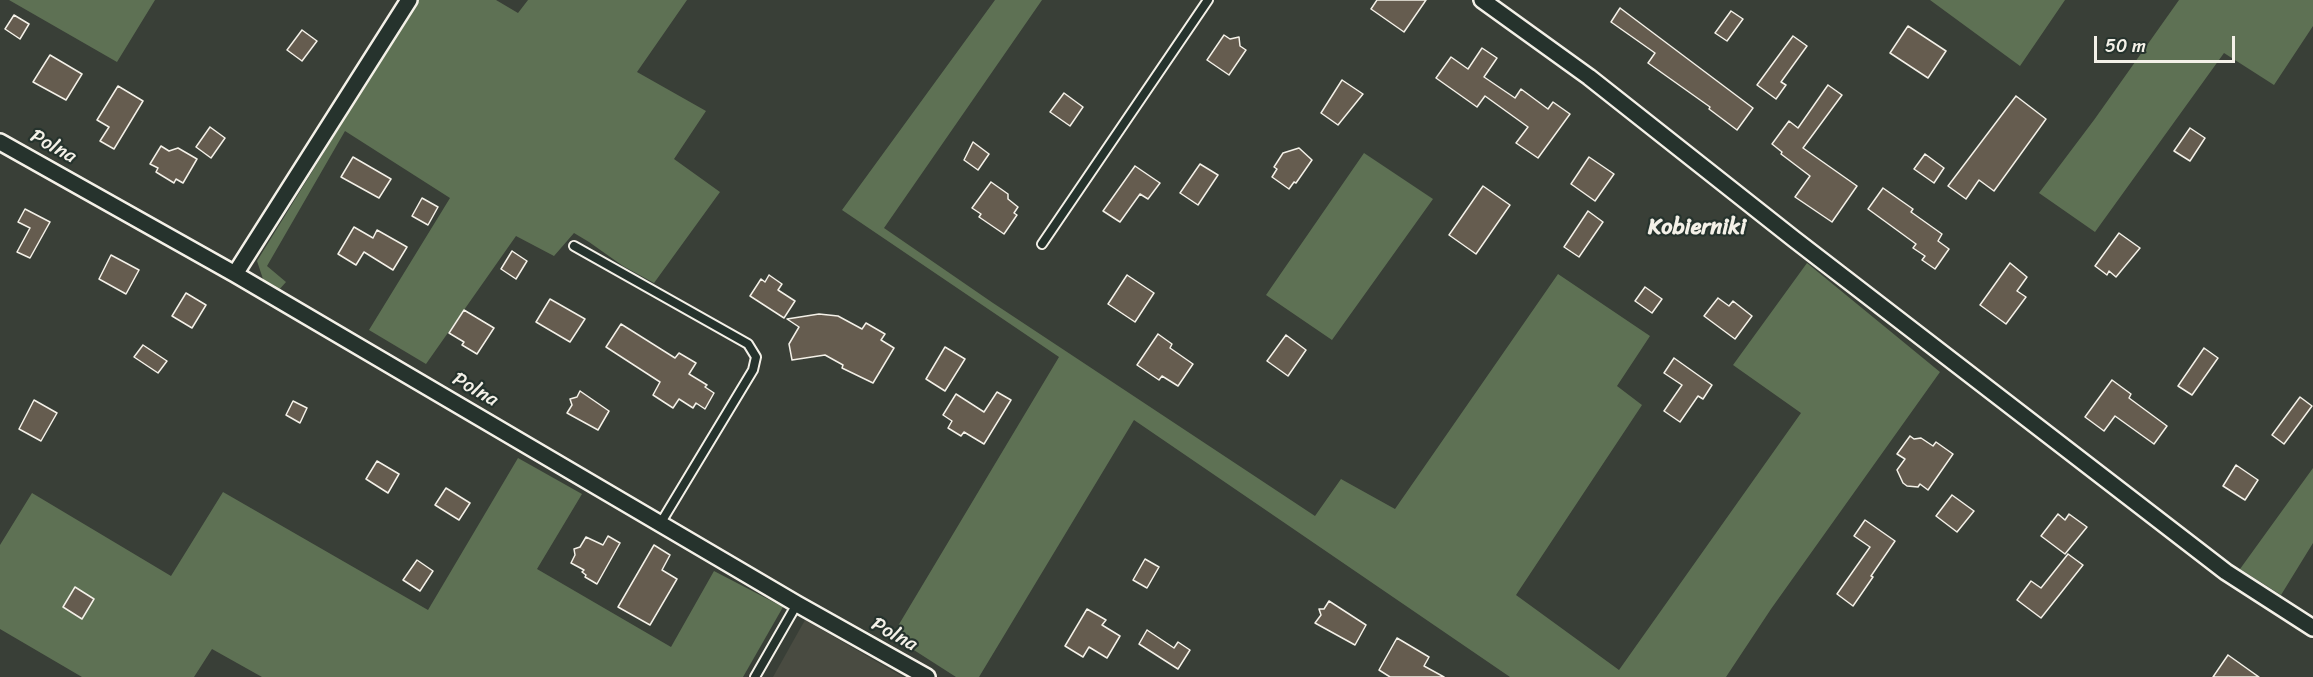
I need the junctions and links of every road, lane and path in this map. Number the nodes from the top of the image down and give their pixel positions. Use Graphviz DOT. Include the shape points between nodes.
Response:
graph roads {
  1 [pos="409,0"];
  2 [pos="1208,0"];
  3 [pos="1482,0"];
  4 [pos="0,142"];
  5 [pos="1042,244"];
  6 [pos="574,246"];
  7 [pos="235,274"];
  8 [pos="660,524"];
  9 [pos="797,604"];
  10 [pos="2313,628"];
  11 [pos="755,677"];
  12 [pos="927,677"];
  1 -- 7 [label="street"];
  2 -- 5 [label="lane"];
  3 -- 10 [label="street" via="1589,77 2217,566"];
  4 -- 7 [label="street, Polna"];
  6 -- 8 [label="lane" via="748,344 756,357 753,370"];
  7 -- 8 [label="street, Polna"];
  8 -- 9 [label="street, Polna"];
  9 -- 11 [label="lane"];
  9 -- 12 [label="street, Polna"];
}
